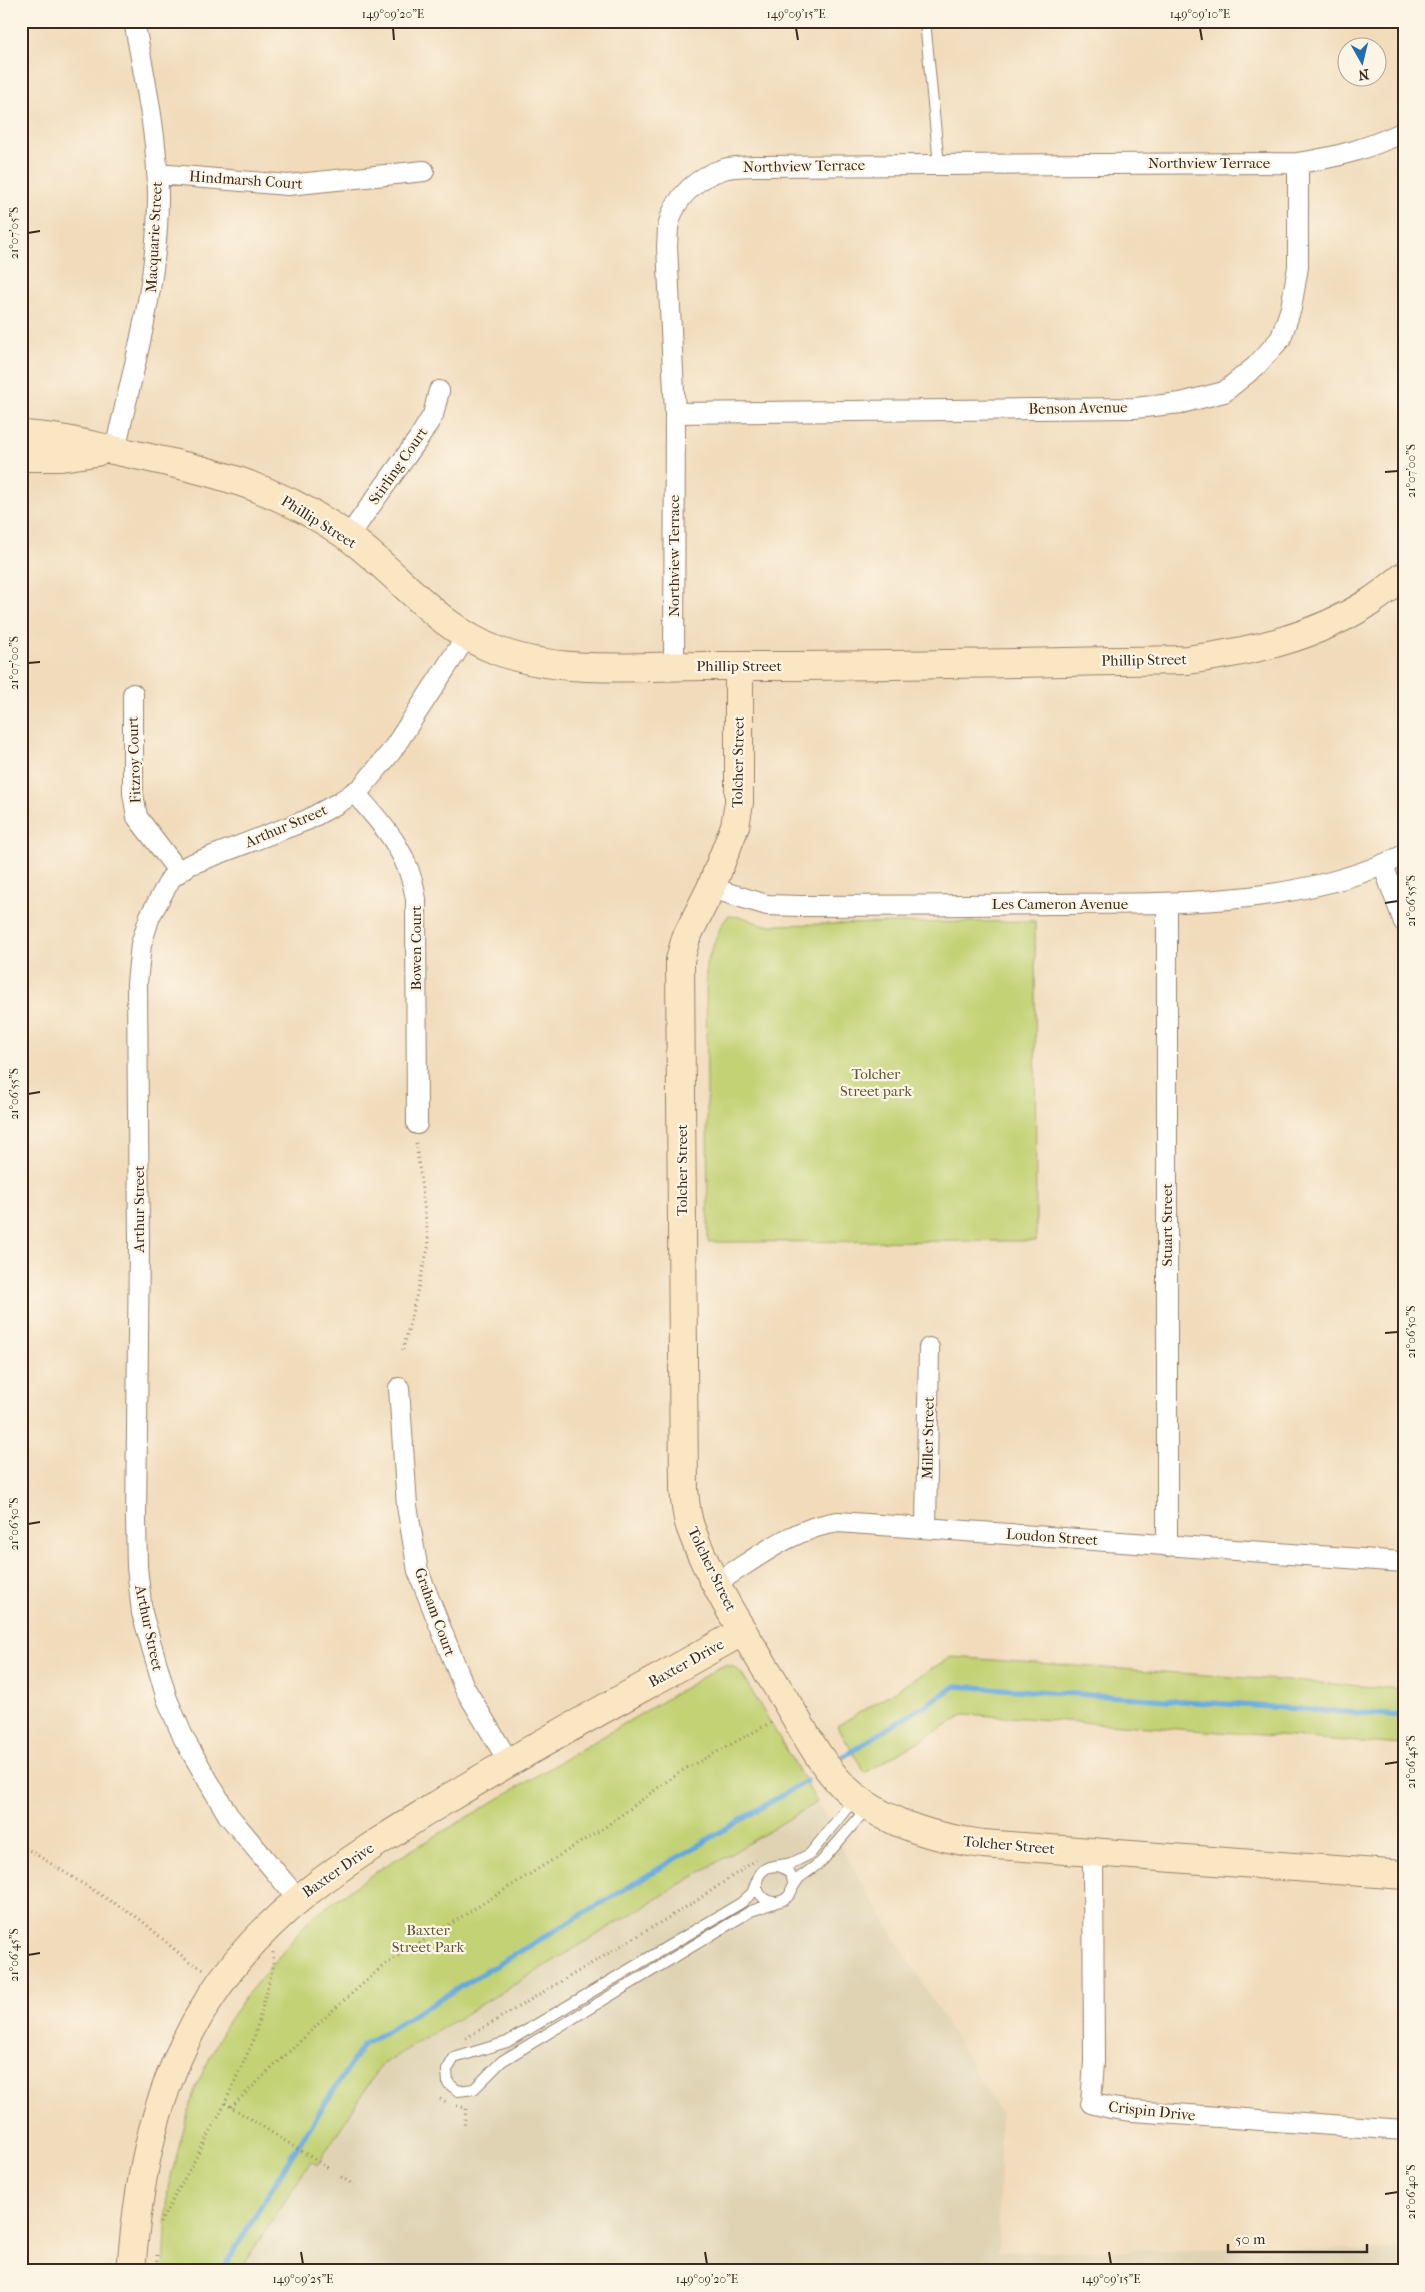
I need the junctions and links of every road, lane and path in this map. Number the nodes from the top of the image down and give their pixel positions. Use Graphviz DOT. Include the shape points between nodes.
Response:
graph roads {
  1 [pos="134,21"];
  2 [pos="925,21"];
  3 [pos="1404,132"];
  4 [pos="1298,163"];
  5 [pos="939,165"];
  6 [pos="424,171"];
  7 [pos="157,174"];
  8 [pos="440,391"];
  9 [pos="675,413"];
  10 [pos="21,435"];
  11 [pos="115,450"];
  12 [pos="26,458"];
  13 [pos="348,537"];
  14 [pos="1404,576"];
  15 [pos="466,637"];
  16 [pos="674,666"];
  17 [pos="739,666"];
  18 [pos="133,694"];
  19 [pos="354,792"];
  20 [pos="1404,855"];
  21 [pos="1383,865"];
  22 [pos="179,872"];
  23 [pos="712,888"];
  24 [pos="1167,904"];
  25 [pos="1404,922"];
  26 [pos="417,1124"];
  27 [pos="929,1348"];
  28 [pos="403,1350"];
  29 [pos="399,1388"];
  30 [pos="926,1528"];
  31 [pos="1167,1546"];
  32 [pos="1404,1562"];
  33 [pos="716,1583"];
  34 [pos="743,1631"];
  35 [pos="775,1721"];
  36 [pos="509,1762"];
  37 [pos="862,1802"];
  38 [pos="21,1845"];
  39 [pos="1093,1852"];
  40 [pos="758,1859"];
  41 [pos="769,1867"];
  42 [pos="1404,1874"];
  43 [pos="758,1878"];
  44 [pos="792,1890"];
  45 [pos="298,1899"];
  46 [pos="780,1901"];
  47 [pos="268,1947"];
  48 [pos="199,1977"];
  49 [pos="463,2040"];
  50 [pos="440,2099"];
  51 [pos="225,2102"];
  52 [pos="231,2107"];
  53 [pos="464,2128"];
  54 [pos="1404,2130"];
  55 [pos="328,2168"];
  56 [pos="342,2177"];
  57 [pos="354,2185"];
  58 [pos="158,2230"];
  59 [pos="158,2246"];
  60 [pos="131,2271"];
  61 [pos="157,2271"];
  1 -- 7 [label="street, Macquarie Street" via="150,110"];
  2 -- 5 [label="lane"];
  3 -- 4 [label="street, Northview Terrace" via="1339,157"];
  4 -- 5 [label="street, Northview Terrace"];
  4 -- 9 [label="street, Benson Avenue" via="1298,267 1291,308 1280,338 1256,366 1224,392 1181,403 1135,408"];
  5 -- 9 [label="street, Northview Terrace" via="726,168 707,175 690,188 669,223"];
  6 -- 7 [label="street, Hindmarsh Court" via="288,186"];
  7 -- 11 [label="street, Macquarie Street" via="157,238 150,303"];
  8 -- 13 [label="street, Stirling Court" via="434,415"];
  9 -- 16 [label="street, Northview Terrace"];
  10 -- 11 [label="street, Phillip Street" via="58,437"];
  11 -- 12 [label="street, Phillip Street"];
  11 -- 13 [label="street, Phillip Street" via="181,463 248,482 290,501"];
  13 -- 15 [label="street, Phillip Street"];
  14 -- 17 [label="street, Phillip Street" via="1370,602 1318,628 1271,645 1187,660"];
  15 -- 16 [label="street, Phillip Street" via="501,652 549,663 594,667"];
  15 -- 19 [label="street, Arthur Street" via="391,752"];
  16 -- 17 [label="street, Phillip Street"];
  17 -- 23 [label="street, Tolcher Street" via="739,803 735,826"];
  18 -- 22 [label="street, Fitzroy Court" via="133,793 137,817"];
  19 -- 22 [label="street, Arthur Street" via="307,820"];
  19 -- 26 [label="street, Bowen Court" via="393,837 413,879 416,899"];
  20 -- 21 [label="street, Les Cameron Avenue"];
  21 -- 24 [label="street, Les Cameron Avenue" via="1316,885 1237,900"];
  21 -- 25 [label="street"];
  22 -- 45 [label="street, Arthur Street" via="171,878 150,916 141,944 137,983 137,1567 142,1613 167,1698 184,1739 228,1815"];
  23 -- 24 [label="street, Les Cameron Avenue" via="767,905"];
  23 -- 33 [label="street, Tolcher Street" via="686,938 680,960 686,1511 697,1544"];
  24 -- 31 [label="street, Stuart Street"];
  26 -- 28 [label="path" via="415,1150 429,1244"];
  27 -- 30 [label="street, Miller Street"];
  29 -- 36 [label="street, Graham Court" via="407,1506 418,1570 464,1687"];
  30 -- 31 [label="street, Loudon Street"];
  30 -- 33 [label="street, Loudon Street" via="863,1522 818,1524"];
  31 -- 32 [label="street, Loudon Street"];
  33 -- 34 [label="street, Tolcher Street"];
  34 -- 36 [label="street, Baxter Drive"];
  34 -- 37 [label="street, Tolcher Street" via="834,1777"];
  35 -- 52 [label="path" via="678,1773 605,1827 383,1966"];
  36 -- 45 [label="street, Baxter Drive" via="348,1860"];
  37 -- 39 [label="street, Tolcher Street" via="915,1830 945,1839"];
  37 -- 41 [label="lane" via="807,1857 792,1864"];
  37 -- 44 [label="lane" via="822,1862 799,1878"];
  38 -- 48 [label="path" via="140,1920 189,1962 204,1968"];
  39 -- 42 [label="street, Tolcher Street"];
  39 -- 54 [label="street, Crispin Drive" via="1094,2062 1091,2102 1128,2110"];
  40 -- 49 [label="path" via="693,1904"];
  41 -- 43 [label="lane"];
  41 -- 44 [label="lane" via="780,1867 787,1872 792,1878"];
  43 -- 46 [label="lane" via="758,1890 762,1896 769,1901"];
  43 -- 46 [label="lane" via="753,1891 741,1903 507,2042 454,2058 447,2070 448,2084 461,2092 474,2089 502,2060 751,1911"];
  44 -- 46 [label="lane"];
  45 -- 60 [label="street, Baxter Drive" via="241,1956 208,2000 182,2048 160,2103 144,2160"];
  47 -- 51 [label="path" via="275,1958 265,2003 254,2039"];
  50 -- 53 [label="path" via="466,2108"];
  51 -- 52 [label="path"];
  51 -- 58 [label="path"];
  52 -- 55 [label="path"];
  56 -- 57 [label="path"];
  59 -- 61 [label="path"];
}
